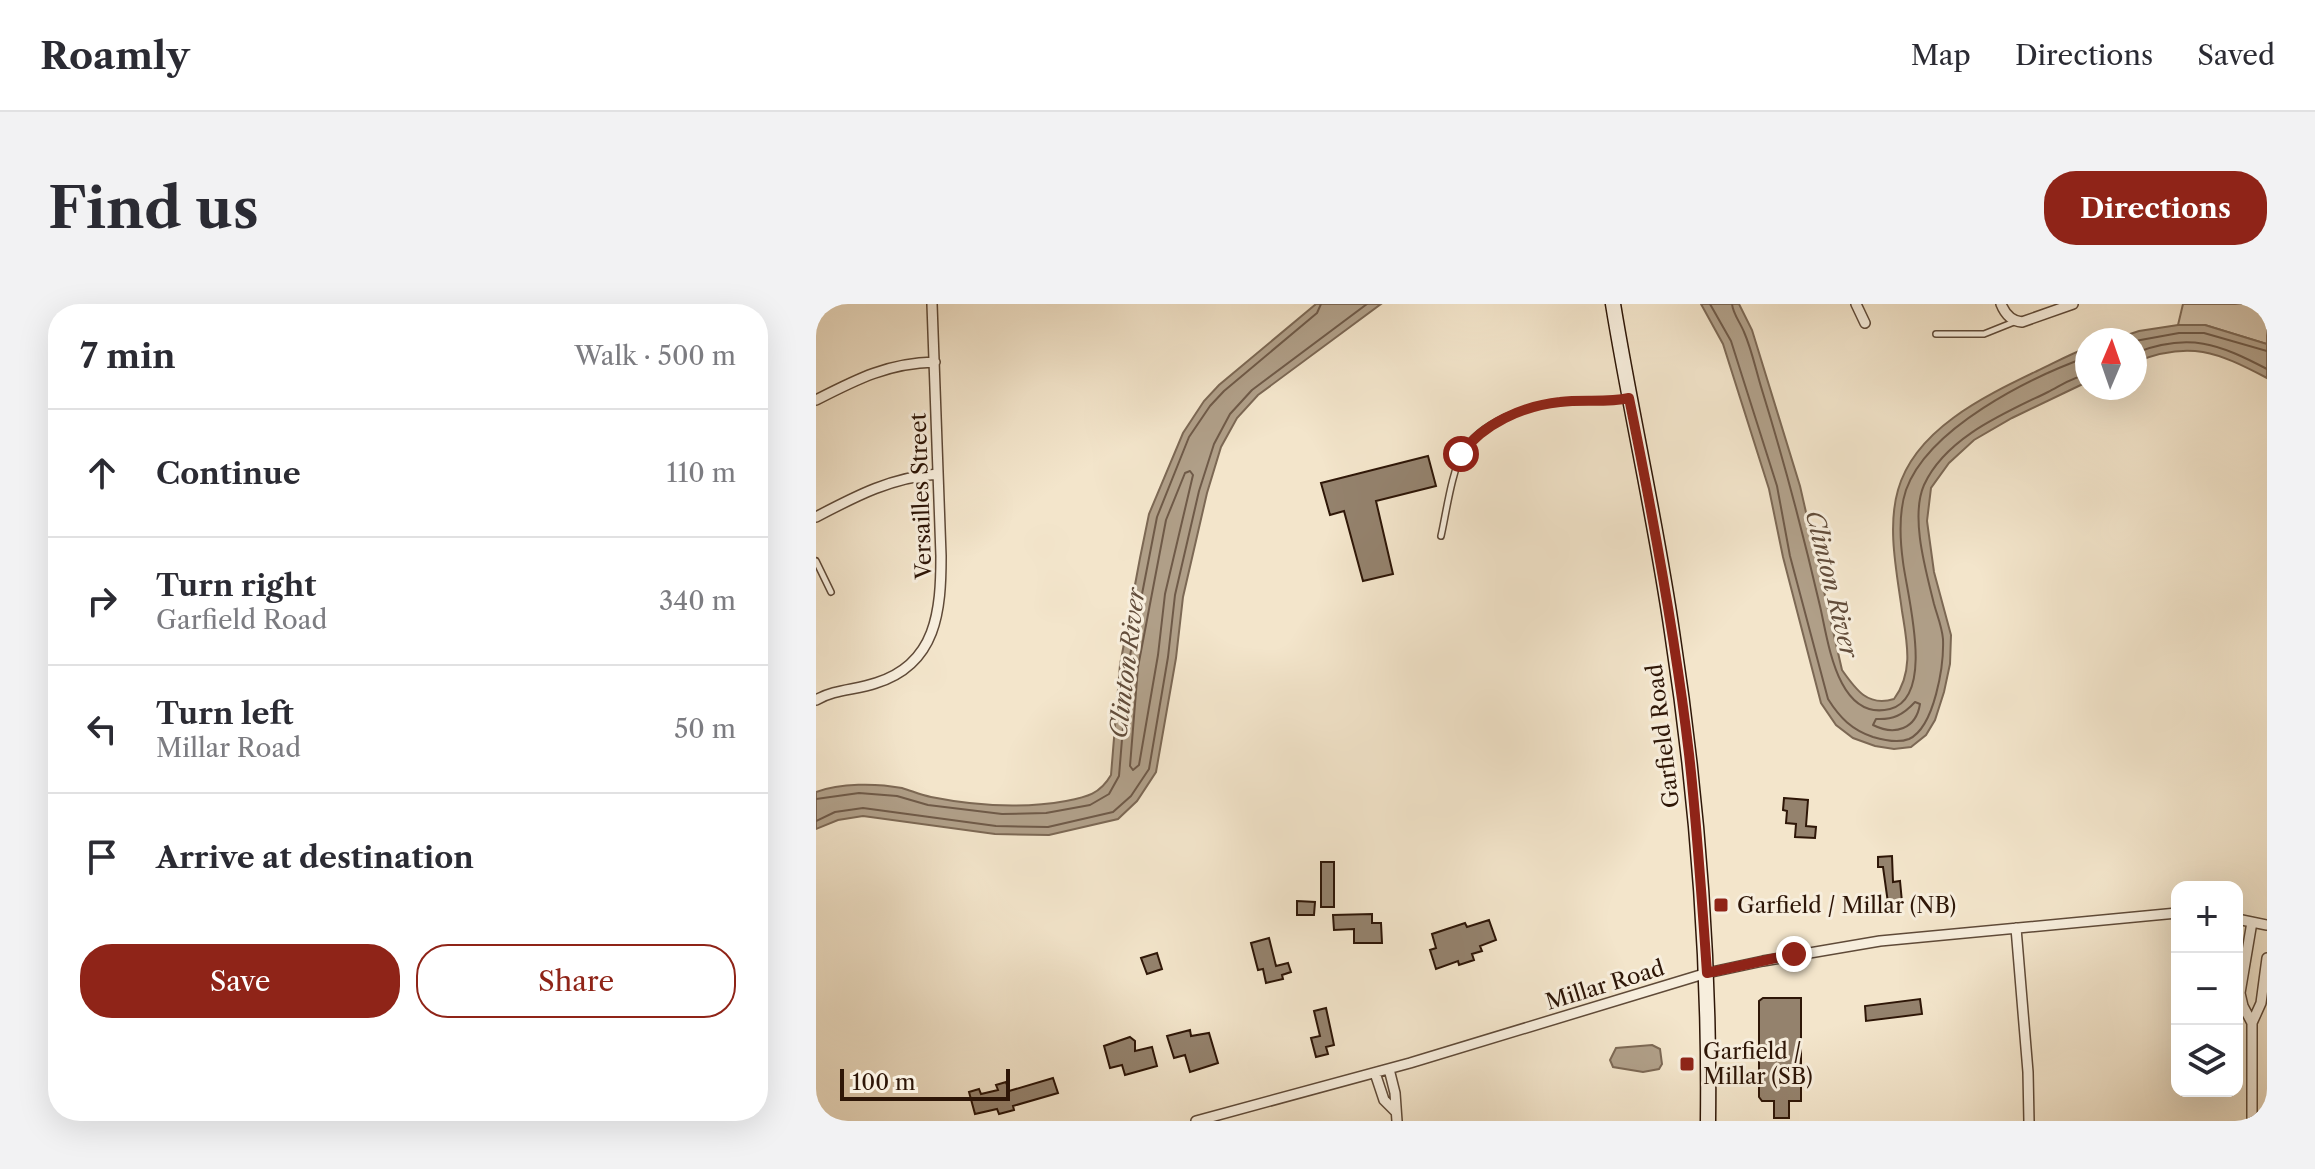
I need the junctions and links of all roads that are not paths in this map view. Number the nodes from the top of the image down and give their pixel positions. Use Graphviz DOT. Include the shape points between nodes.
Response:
graph roads {
  1 [pos="932,304"];
  2 [pos="1613,304"];
  3 [pos="1856,304"];
  4 [pos="2001,304"];
  5 [pos="2073,304"];
  6 [pos="2015,321"];
  7 [pos="1865,323"];
  8 [pos="1936,334"];
  9 [pos="935,362"];
  10 [pos="1629,398"];
  11 [pos="816,400"];
  12 [pos="938,474"];
  13 [pos="816,517"];
  14 [pos="1441,536"];
  15 [pos="816,561"];
  16 [pos="831,592"];
  17 [pos="816,700"];
  18 [pos="2171,914"];
  19 [pos="2243,920"];
  20 [pos="2252,922"];
  21 [pos="2267,925"];
  22 [pos="2016,928"];
  23 [pos="2244,962"];
  24 [pos="2266,962"];
  25 [pos="1707,973"];
  26 [pos="2252,1023"];
  27 [pos="1389,1069"];
  28 [pos="1375,1073"];
  29 [pos="1396,1116"];
  30 [pos="1228,1117"];
  31 [pos="1211,1119"];
  32 [pos="1196,1121"];
  33 [pos="1708,1121"];
  34 [pos="2029,1121"];
  35 [pos="2252,1121"];
  1 -- 9 [label="street, Versailles Street"];
  2 -- 10 [label="main road, Garfield Road"];
  3 -- 7 [label="street"];
  4 -- 6 [label="street"];
  5 -- 6 [label="street"];
  6 -- 8 [label="lane" via="1984,334"];
  9 -- 11 [label="street" via="887,367"];
  9 -- 12 [label="street, Versailles Street"];
  10 -- 14 [label="lane" via="1559,402 1486,428 1461,454"];
  10 -- 25 [label="main road, Garfield Road" via="1681,690"];
  12 -- 13 [label="street" via="903,477"];
  12 -- 17 [label="street, Versailles Street" via="941,595 937,621 919,656 879,683"];
  15 -- 16 [label="lane"];
  18 -- 22 [label="street, Millar Road"];
  19 -- 20 [label="street"];
  20 -- 21 [label="street"];
  20 -- 23 [label="street"];
  22 -- 25 [label="street, Millar Road" via="1845,945"];
  22 -- 34 [label="street"];
  23 -- 24 [label="street"];
  23 -- 26 [label="street" via="2240,993"];
  24 -- 26 [label="street" via="2261,1003"];
  25 -- 27 [label="street, Millar Road"];
  25 -- 33 [label="main road, Garfield Road"];
  26 -- 35 [label="street"];
  27 -- 28 [label="street, Millar Road"];
  27 -- 29 [label="street"];
  28 -- 29 [label="street" via="1381,1095"];
  28 -- 30 [label="street, Millar Road"];
  30 -- 31 [label="street, Millar Road"];
  31 -- 32 [label="street, Millar Road"];
}
